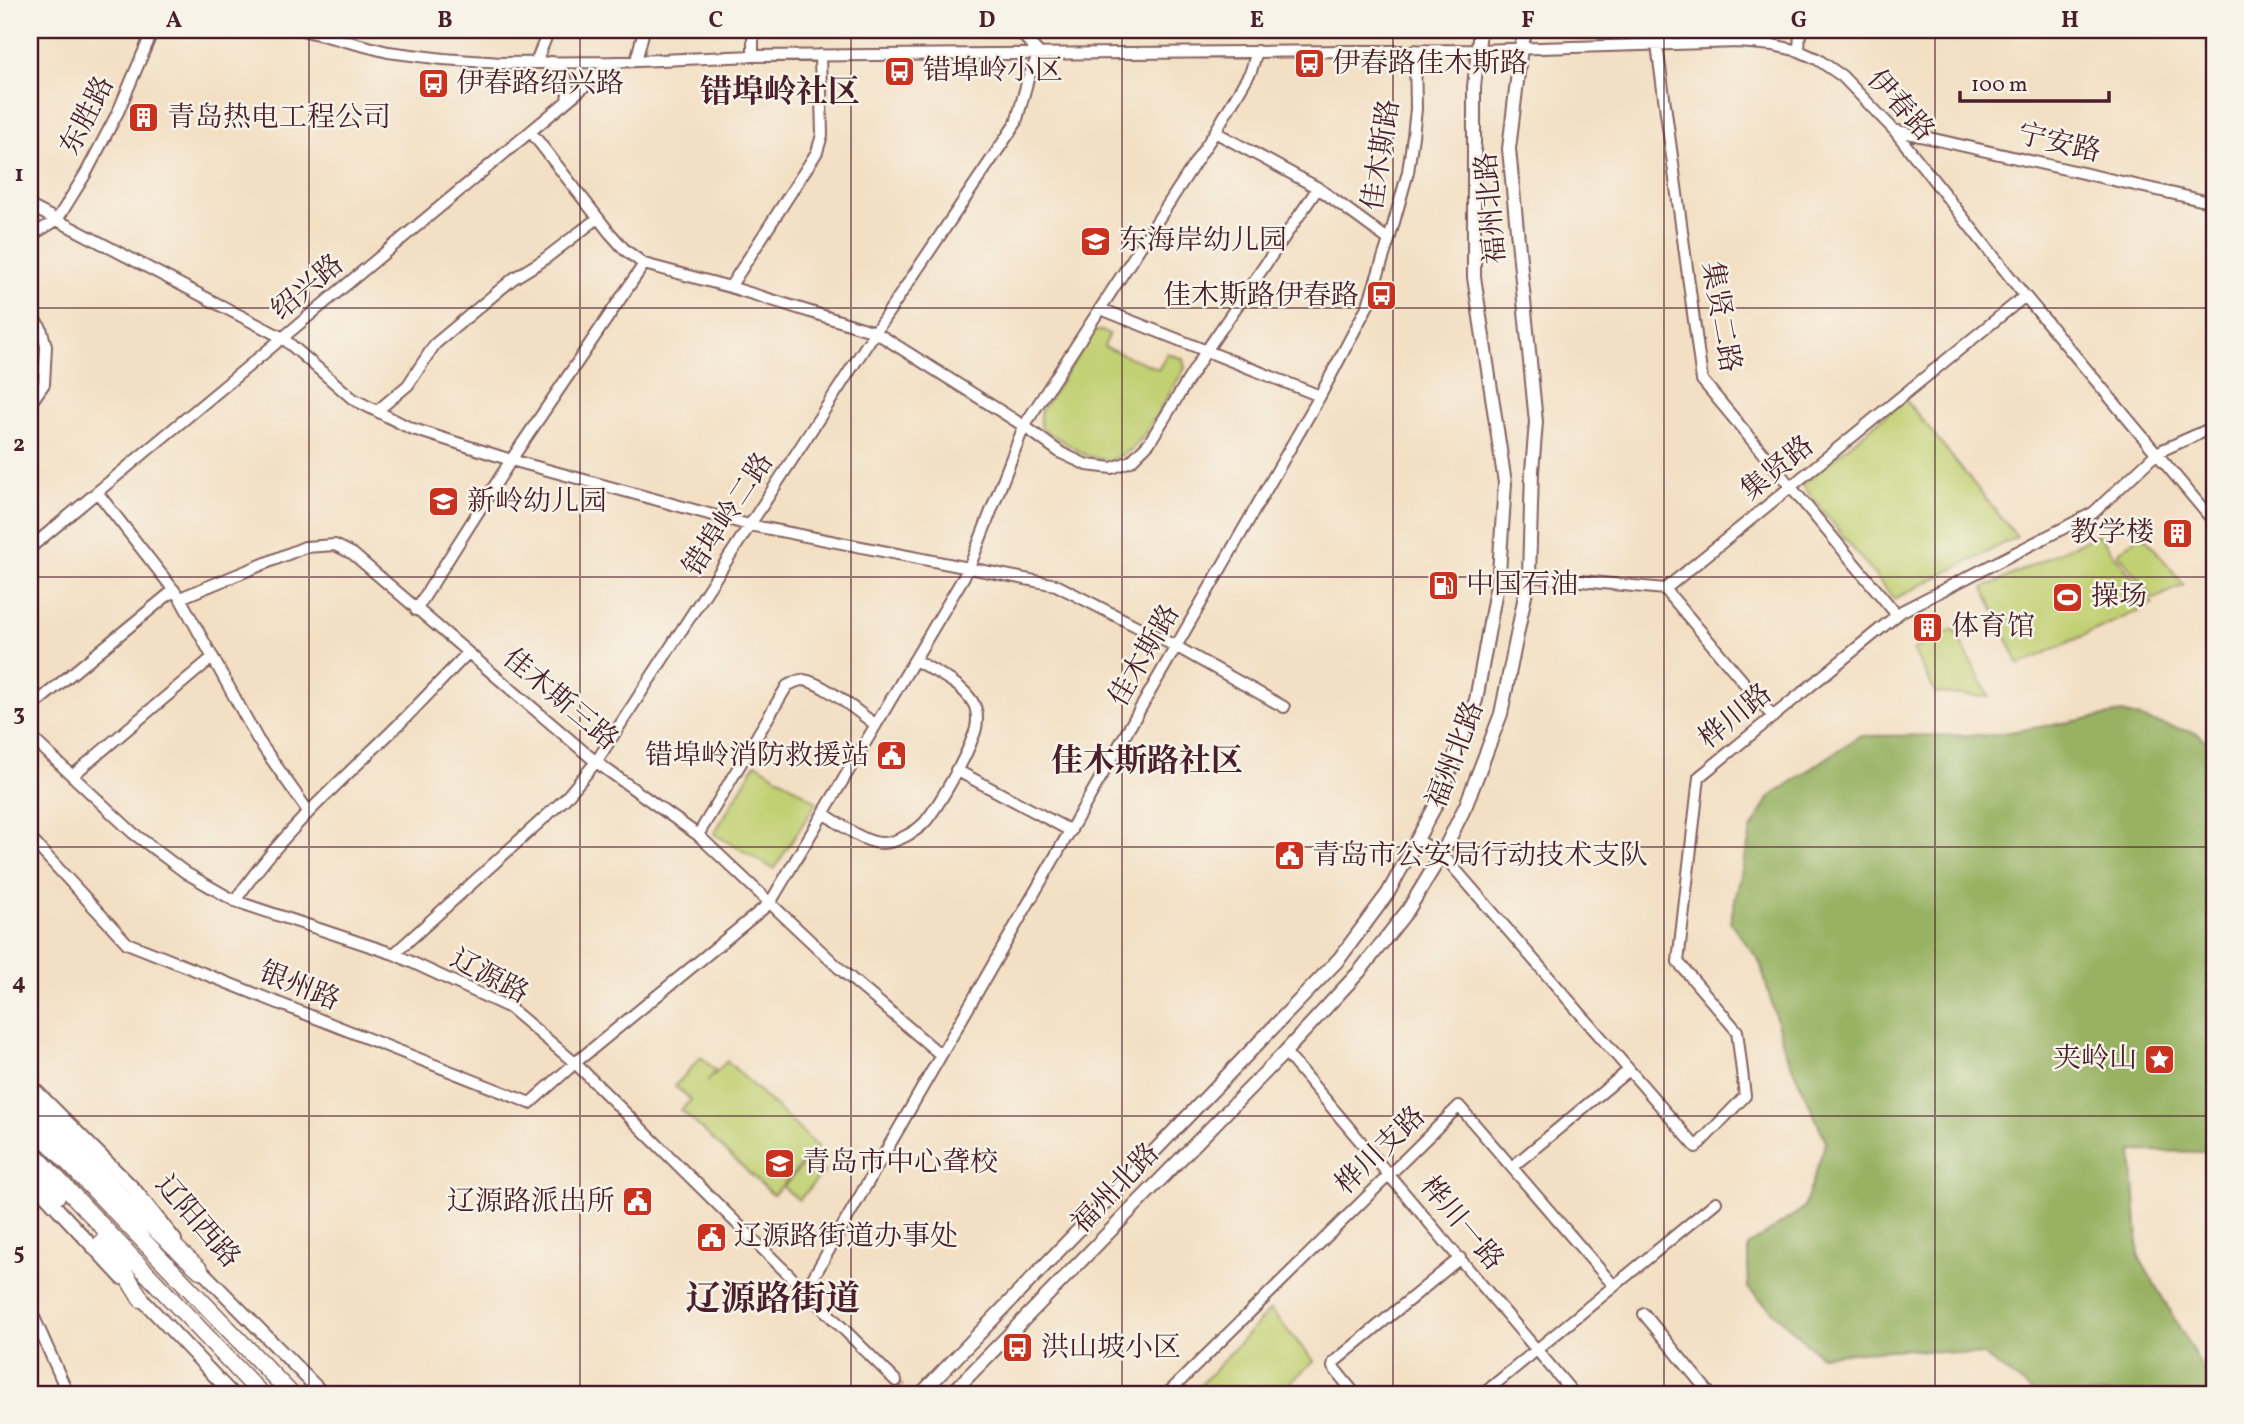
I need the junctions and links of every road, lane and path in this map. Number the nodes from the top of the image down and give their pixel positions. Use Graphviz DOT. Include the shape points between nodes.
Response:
graph roads {
  1 [pos="153,30"];
  2 [pos="302,30"];
  3 [pos="351,30"];
  4 [pos="549,30"];
  5 [pos="644,30"];
  6 [pos="752,30"];
  7 [pos="1018,30"];
  8 [pos="1480,30"];
  9 [pos="1526,30"];
  10 [pos="1800,30"];
  11 [pos="346,43"];
  12 [pos="1657,45"];
  13 [pos="1521,47"];
  14 [pos="1415,50"];
  15 [pos="1478,50"];
  16 [pos="1257,51"];
  17 [pos="1799,51"];
  18 [pos="1039,53"];
  19 [pos="2214,54"];
  20 [pos="820,55"];
  21 [pos="753,56"];
  22 [pos="636,61"];
  23 [pos="536,62"];
  24 [pos="551,62"];
  25 [pos="614,62"];
  26 [pos="2214,64"];
  27 [pos="567,101"];
  28 [pos="1894,130"];
  29 [pos="531,132"];
  30 [pos="1215,132"];
  31 [pos="1318,188"];
  32 [pos="2214,203"];
  33 [pos="30,206"];
  34 [pos="598,218"];
  35 [pos="57,220"];
  36 [pos="30,236"];
  37 [pos="1389,240"];
  38 [pos="645,264"];
  39 [pos="730,287"];
  40 [pos="2025,296"];
  41 [pos="1101,309"];
  42 [pos="30,315"];
  43 [pos="875,332"];
  44 [pos="283,338"];
  45 [pos="1206,351"];
  46 [pos="1320,396"];
  47 [pos="30,404"];
  48 [pos="377,411"];
  49 [pos="1024,426"];
  50 [pos="2214,427"];
  51 [pos="2158,452"];
  52 [pos="510,460"];
  53 [pos="1791,487"];
  54 [pos="97,492"];
  55 [pos="2214,522"];
  56 [pos="749,525"];
  57 [pos="30,548"];
  58 [pos="969,568"];
  59 [pos="1529,576"];
  60 [pos="1665,589"];
  61 [pos="177,594"];
  62 [pos="416,610"];
  63 [pos="1897,615"];
  64 [pos="1177,647"];
  65 [pos="468,653"];
  66 [pos="213,657"];
  67 [pos="915,660"];
  68 [pos="1284,707"];
  69 [pos="30,708"];
  70 [pos="1773,717"];
  71 [pos="876,725"];
  72 [pos="30,736"];
  73 [pos="596,761"];
  74 [pos="956,770"];
  75 [pos="72,776"];
  76 [pos="308,811"];
  77 [pos="824,814"];
  78 [pos="1071,831"];
  79 [pos="698,835"];
  80 [pos="30,838"];
  81 [pos="1416,840"];
  82 [pos="1442,854"];
  83 [pos="236,901"];
  84 [pos="770,903"];
  85 [pos="394,954"];
  86 [pos="1285,1052"];
  87 [pos="941,1055"];
  88 [pos="575,1063"];
  89 [pos="1629,1070"];
  90 [pos="30,1085"];
  91 [pos="30,1104"];
  92 [pos="30,1123"];
  93 [pos="30,1150"];
  94 [pos="30,1167"];
  95 [pos="1512,1167"];
  96 [pos="1390,1174"];
  97 [pos="30,1179"];
  98 [pos="1716,1202"];
  99 [pos="1460,1258"];
  100 [pos="200,1270"];
  101 [pos="1614,1286"];
  102 [pos="806,1290"];
  103 [pos="141,1299"];
  104 [pos="30,1308"];
  105 [pos="1644,1314"];
  106 [pos="1536,1350"];
  107 [pos="895,1381"];
  108 [pos="68,1394"];
  109 [pos="232,1394"];
  110 [pos="261,1394"];
  111 [pos="291,1394"];
  112 [pos="323,1394"];
  113 [pos="921,1394"];
  114 [pos="951,1394"];
  115 [pos="1169,1394"];
  116 [pos="1355,1394"];
  117 [pos="1483,1394"];
  118 [pos="1574,1394"];
  119 [pos="1710,1394"];
  1 -- 35 [label="street, 东胜路" via="103,142"];
  2 -- 11 [label="street, 伊春路"];
  3 -- 11 [label="street"];
  4 -- 23 [label="street"];
  5 -- 22 [label="street"];
  6 -- 21 [label="street"];
  7 -- 18 [label="street"];
  8 -- 15 [label="main road, 福州北路"];
  9 -- 13 [label="main road, 福州北路"];
  10 -- 17 [label="street"];
  11 -- 23 [label="street, 伊春路" via="443,59"];
  12 -- 13 [label="street, 伊春路"];
  12 -- 17 [label="street, 伊春路" via="1739,42"];
  12 -- 53 [label="street, 集贤二路" via="1702,380"];
  13 -- 15 [label="street, 伊春路"];
  13 -- 59 [label="main road, 福州北路" via="1509,149 1536,422"];
  14 -- 15 [label="street, 伊春路"];
  14 -- 16 [label="street, 伊春路"];
  14 -- 37 [label="street, 佳木斯路" via="1413,136"];
  15 -- 81 [label="main road, 福州北路" via="1474,277 1505,484 1499,573 1476,699 1438,801"];
  16 -- 18 [label="street, 伊春路"];
  16 -- 30 [label="street" via="1251,71"];
  17 -- 28 [label="street, 伊春路" via="1842,76"];
  18 -- 20 [label="street, 伊春路"];
  18 -- 43 [label="street, 错埠岭二路" via="1016,123"];
  19 -- 26 [label="street"];
  20 -- 21 [label="street, 伊春路"];
  20 -- 39 [label="street" via="822,135 817,152"];
  21 -- 22 [label="street, 伊春路"];
  22 -- 25 [label="street, 伊春路"];
  23 -- 24 [label="street, 伊春路"];
  24 -- 25 [label="street, 伊春路"];
  24 -- 27 [label="street" via="566,77 570,87"];
  25 -- 27 [label="street, 绍兴路"];
  27 -- 29 [label="street, 绍兴路"];
  28 -- 32 [label="street, 宁安路"];
  28 -- 40 [label="street, 伊春路"];
  29 -- 34 [label="street"];
  29 -- 44 [label="street, 绍兴路"];
  30 -- 31 [label="street"];
  30 -- 41 [label="street"];
  31 -- 37 [label="street"];
  31 -- 45 [label="street"];
  33 -- 35 [label="street"];
  34 -- 38 [label="street" via="625,250"];
  34 -- 48 [label="street" via="514,278 435,344 408,385"];
  35 -- 36 [label="street"];
  35 -- 44 [label="street"];
  37 -- 46 [label="street, 佳木斯路" via="1368,305"];
  38 -- 39 [label="street"];
  38 -- 52 [label="street"];
  39 -- 43 [label="street"];
  40 -- 51 [label="street, 伊春路"];
  40 -- 53 [label="street, 集贤路"];
  41 -- 45 [label="street"];
  41 -- 49 [label="street"];
  42 -- 47 [label="street" via="41,328 46,346 44,384"];
  43 -- 49 [label="street"];
  43 -- 56 [label="street, 错埠岭二路"];
  44 -- 48 [label="street" via="353,399"];
  44 -- 54 [label="street, 绍兴路"];
  45 -- 46 [label="street"];
  45 -- 49 [label="street" via="1149,443 1131,461 1112,468 1087,465"];
  46 -- 64 [label="street, 佳木斯路"];
  48 -- 52 [label="street" via="410,428"];
  49 -- 58 [label="street"];
  50 -- 51 [label="street, 桦川路"];
  51 -- 55 [label="street, 伊春路"];
  51 -- 63 [label="street, 桦川路" via="2093,513"];
  52 -- 56 [label="street"];
  52 -- 62 [label="street"];
  53 -- 60 [label="street, 集贤路"];
  53 -- 63 [label="street, 集贤二路"];
  54 -- 57 [label="street, 绍兴路"];
  54 -- 61 [label="street"];
  56 -- 58 [label="street"];
  56 -- 73 [label="street, 错埠岭二路"];
  58 -- 64 [label="street" via="1056,585"];
  58 -- 67 [label="street"];
  59 -- 60 [label="street"];
  59 -- 82 [label="main road, 福州北路" via="1501,714"];
  60 -- 70 [label="street"];
  61 -- 62 [label="street, 佳木斯三路" via="305,547 335,545 353,554"];
  61 -- 66 [label="street"];
  61 -- 69 [label="street, 佳木斯三路"];
  62 -- 65 [label="street, 佳木斯三路"];
  63 -- 70 [label="street, 桦川路"];
  64 -- 68 [label="street"];
  64 -- 78 [label="street, 佳木斯路"];
  65 -- 73 [label="street, 佳木斯三路"];
  65 -- 76 [label="street"];
  66 -- 75 [label="street"];
  66 -- 76 [label="street" via="258,740"];
  67 -- 71 [label="street"];
  67 -- 74 [label="street" via="954,683 972,700 978,717 974,737"];
  70 -- 89 [label="street, 桦川路" via="1699,777 1678,962 1737,1031 1745,1096 1696,1147"];
  71 -- 77 [label="street"];
  71 -- 79 [label="street" via="808,681 787,686"];
  72 -- 75 [label="street, 辽源路"];
  73 -- 79 [label="street, 佳木斯三路"];
  73 -- 85 [label="street, 错埠岭二路" via="565,799"];
  74 -- 77 [label="street" via="924,823 897,839 882,843 868,839"];
  74 -- 78 [label="street"];
  75 -- 83 [label="street, 辽源路" via="143,841 186,873"];
  76 -- 83 [label="street" via="255,871"];
  77 -- 84 [label="street"];
  78 -- 87 [label="street, 佳木斯路"];
  79 -- 84 [label="street, 佳木斯三路"];
  80 -- 88 [label="street, 银州路" via="127,943 530,1103"];
  81 -- 82 [label="street, 桦川路"];
  81 -- 113 [label="main road, 福州北路" via="1388,893 1339,959"];
  82 -- 86 [label="main road, 福州北路" via="1408,910 1359,972"];
  82 -- 89 [label="street, 桦川路"];
  83 -- 85 [label="street, 辽源路"];
  84 -- 87 [label="street, 佳木斯三路"];
  84 -- 88 [label="street"];
  85 -- 88 [label="street, 辽源路" via="510,1008"];
  86 -- 96 [label="street, 桦川一路"];
  86 -- 114 [label="main road, 福州北路"];
  87 -- 102 [label="street, 佳木斯路"];
  88 -- 102 [label="street, 辽源路"];
  89 -- 95 [label="street"];
  90 -- 100 [label="main road, 辽阳西路" via="135,1190"];
  91 -- 100 [label="highway"];
  92 -- 111 [label="highway, 辽阳西路"];
  93 -- 110 [label="highway"];
  94 -- 103 [label="highway" via="113,1254"];
  95 -- 96 [label="street, 桦川支路" via="1459,1106"];
  95 -- 101 [label="street, 桦川支路"];
  96 -- 99 [label="street, 桦川一路"];
  96 -- 115 [label="street, 桦川支路"];
  97 -- 103 [label="main road"];
  98 -- 101 [label="street"];
  99 -- 106 [label="street, 桦川一路"];
  99 -- 116 [label="street" via="1334,1362 1333,1367"];
  100 -- 112 [label="main road, 辽阳西路"];
  101 -- 106 [label="street"];
  102 -- 107 [label="street, 辽源路"];
  103 -- 109 [label="main road"];
  104 -- 108 [label="street"];
  105 -- 119 [label="street"];
  106 -- 117 [label="street"];
  106 -- 118 [label="street, 桦川一路"];
}
